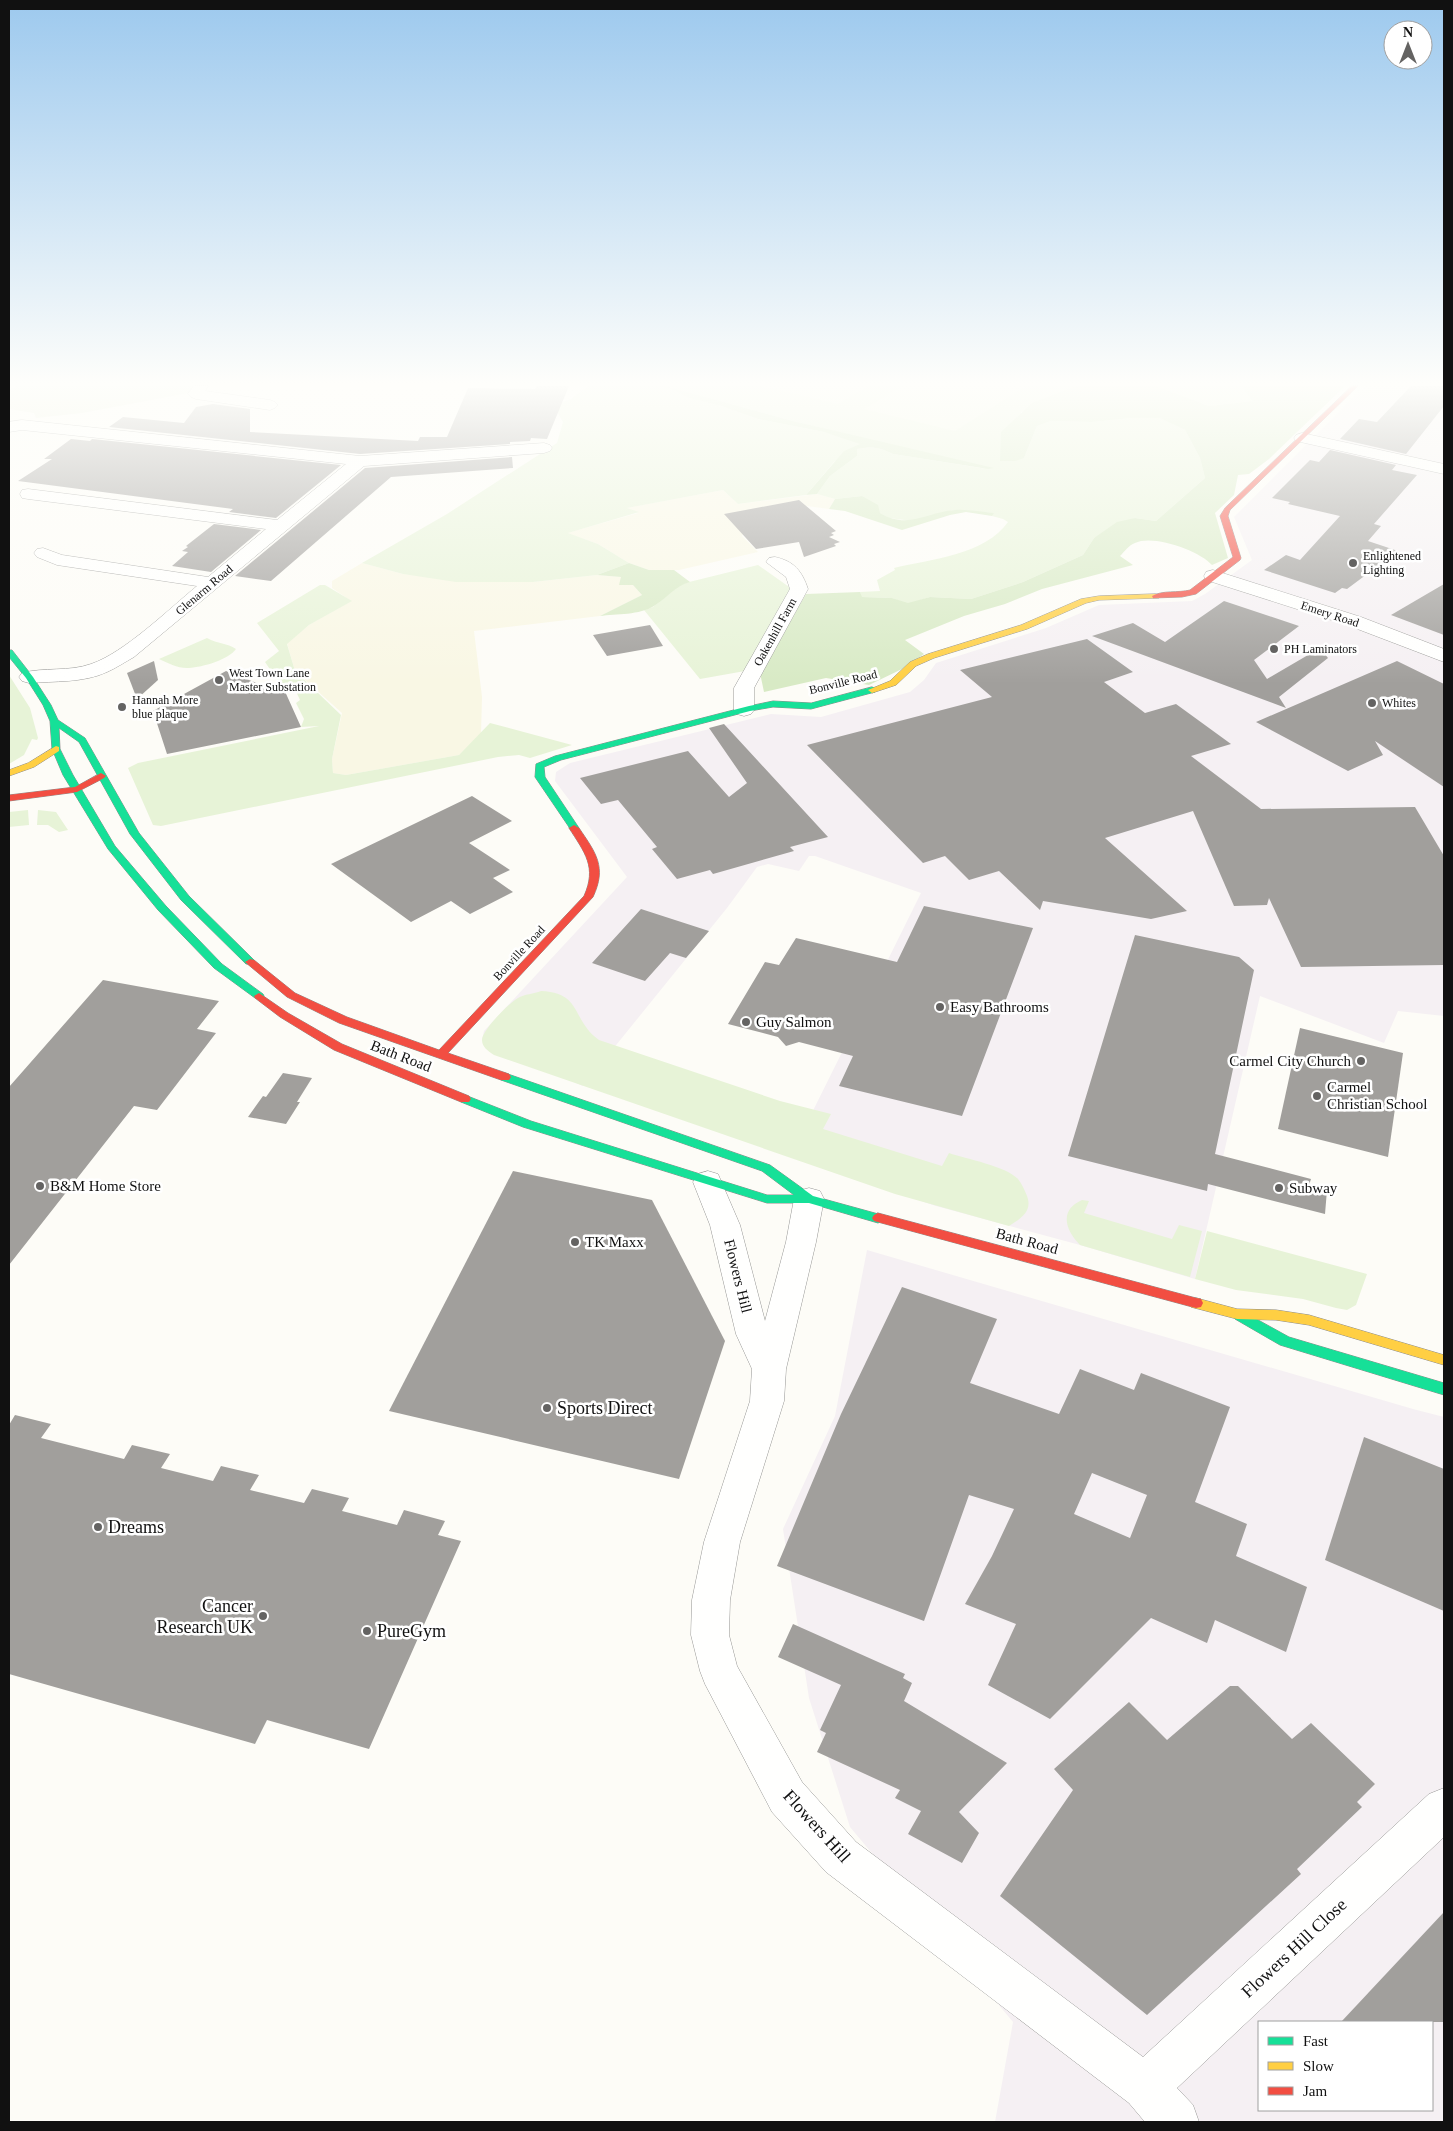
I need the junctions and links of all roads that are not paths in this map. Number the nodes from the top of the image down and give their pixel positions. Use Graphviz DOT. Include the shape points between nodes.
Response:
graph roads {
  1 [pos="330,485"];
  2 [pos="1252,485"];
  3 [pos="28,494"];
  4 [pos="280,526"];
  5 [pos="42,554"];
  6 [pos="776,562"];
  7 [pos="1214,576"];
  8 [pos="213,583"];
  9 [pos="9,652"];
  10 [pos="1444,656"];
  11 [pos="29,677"];
  12 [pos="744,710"];
  13 [pos="54,721"];
  14 [pos="56,749"];
  15 [pos="9,773"];
  16 [pos="68,775"];
  17 [pos="52,776"];
  18 [pos="101,776"];
  19 [pos="26,779"];
  20 [pos="9,781"];
  21 [pos="77,789"];
  22 [pos="9,798"];
  23 [pos="441,1054"];
  24 [pos="708,1182"];
  25 [pos="809,1198"];
  26 [pos="1237,1314"];
  27 [pos="1444,1360"];
  28 [pos="768,1369"];
  29 [pos="1444,1389"];
  30 [pos="1444,1809"];
  31 [pos="1145,2087"];
  32 [pos="1176,2122"];
  1 -- 4 [label="street, Glenarm Road"];
  2 -- 7 [label="main road, Bonville Road" via="1227,509 1224,516 1237,558"];
  3 -- 4 [label="street"];
  4 -- 8 [label="street, Glenarm Road"];
  5 -- 8 [label="street" via="57,560"];
  6 -- 12 [label="street, Oakenhill Farm" via="794,574 799,589 744,688"];
  7 -- 10 [label="street, Emery Road" via="1354,621"];
  7 -- 12 [label="main road, Bonville Road" via="1193,592 1182,595 1084,601 1024,627 931,656 912,664 892,683 862,694 811,706 773,704"];
  8 -- 11 [label="street, Glenarm Road" via="127,654 98,669"];
  9 -- 11 [label="main road"];
  11 -- 13 [label="main road"];
  12 -- 23 [label="main road, Bonville Road" via="558,758 539,766 540,778 595,861 598,874 593,890 526,967"];
  13 -- 14 [label="main road"];
  13 -- 18 [label="main road, Bath Road" via="82,740"];
  14 -- 15 [label="main road" via="31,765"];
  14 -- 16 [label="main road, Bath Road"];
  16 -- 17 [label="main road"];
  16 -- 18 [label="main road"];
  16 -- 21 [label="main road, Bath Road"];
  18 -- 21 [label="main road"];
  18 -- 23 [label="main road, Bath Road" via="135,834 185,898 257,969 292,995 343,1020"];
  19 -- 20 [label="main road"];
  21 -- 22 [label="main road"];
  21 -- 24 [label="main road, Bath Road" via="111,846 162,908 218,966 284,1015 338,1047 527,1124"];
  23 -- 25 [label="main road, Bath Road" via="766,1168"];
  24 -- 25 [label="main road, Bath Road" via="767,1199"];
  24 -- 28 [label="street, Flowers Hill" via="725,1225 752,1334"];
  25 -- 26 [label="main road, Bath Road"];
  25 -- 28 [label="street, Flowers Hill"];
  26 -- 27 [label="main road, Bath Road" via="1309,1320"];
  26 -- 29 [label="main road, Bath Road" via="1285,1341"];
  28 -- 31 [label="street, Flowers Hill" via="766,1401 722,1542 711,1600 710,1635 719,1671 786,1797 841,1857"];
  30 -- 31 [label="street, Flowers Hill Close"];
  31 -- 32 [label="street, Flowers Hill"];
}
